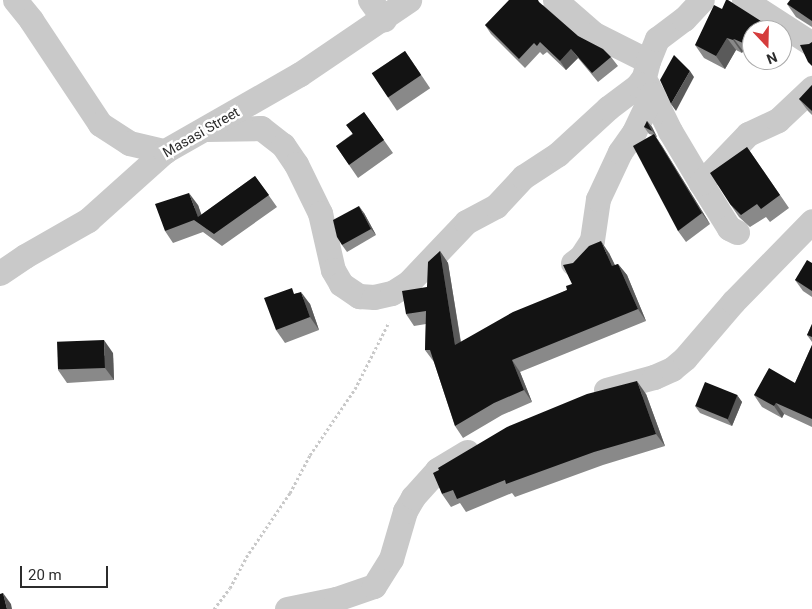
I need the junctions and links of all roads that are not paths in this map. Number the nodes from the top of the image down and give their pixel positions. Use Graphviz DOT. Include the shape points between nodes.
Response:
graph roads {
  1 [pos="15,0"];
  2 [pos="409,0"];
  3 [pos="555,0"];
  4 [pos="702,0"];
  5 [pos="744,0"];
  6 [pos="377,10"];
  7 [pos="812,44"];
  8 [pos="648,77"];
  9 [pos="812,88"];
  10 [pos="206,129"];
  11 [pos="165,151"];
  12 [pos="701,183"];
  13 [pos="812,221"];
  14 [pos="737,232"];
  15 [pos="573,263"];
  16 [pos="0,273"];
  17 [pos="584,396"];
  18 [pos="484,442"];
  19 [pos="287,609"];
  1 -- 11 [label="street" via="100,124 129,143"];
  2 -- 6 [label="street, Masasi Street"];
  3 -- 8 [label="street"];
  4 -- 8 [label="street" via="658,39"];
  5 -- 7 [label="street"];
  6 -- 10 [label="street, Masasi Street" via="300,74"];
  8 -- 10 [label="street" via="558,154 523,177 496,206 466,222 408,283 392,293 374,297 358,296 341,284 333,270 312,193 283,145 261,128"];
  8 -- 12 [label="street" via="670,131"];
  8 -- 15 [label="street" via="634,132 620,152 598,199 592,240 582,257"];
  9 -- 12 [label="street" via="778,120 748,134"];
  10 -- 11 [label="street, Masasi Street"];
  11 -- 16 [label="street, Masasi Street" via="88,220"];
  12 -- 14 [label="street" via="729,228"];
  13 -- 17 [label="street" via="672,369"];
  18 -- 19 [label="street" via="437,470 413,497 405,511 391,559 374,586 336,599"];
}
